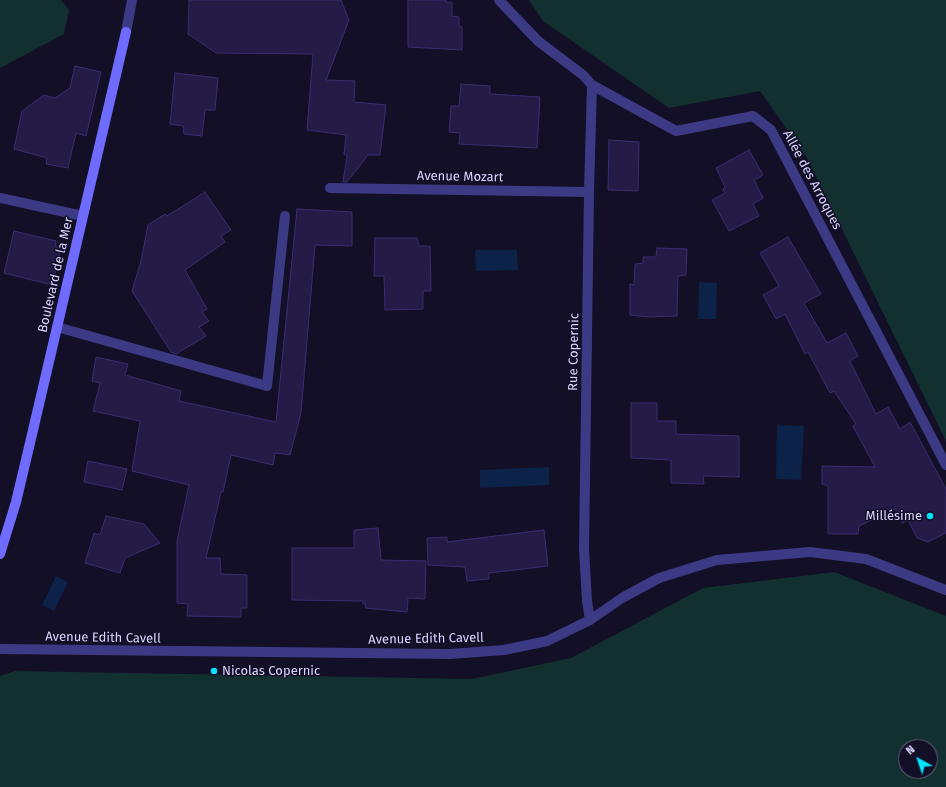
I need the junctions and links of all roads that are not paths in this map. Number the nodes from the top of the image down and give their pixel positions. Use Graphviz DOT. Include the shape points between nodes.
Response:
graph roads {
  1 [pos="132,0"];
  2 [pos="499,0"];
  3 [pos="126,32"];
  4 [pos="592,85"];
  5 [pos="330,188"];
  6 [pos="589,192"];
  7 [pos="0,198"];
  8 [pos="83,216"];
  9 [pos="285,216"];
  10 [pos="57,327"];
  11 [pos="946,465"];
  12 [pos="0,554"];
  13 [pos="946,590"];
  14 [pos="590,620"];
  15 [pos="0,649"];
  1 -- 3 [label="street, Boulevard de la Mer"];
  2 -- 4 [label="street, Allée des Arroques" via="538,41 583,75"];
  3 -- 8 [label="main road, Boulevard de la Mer"];
  4 -- 6 [label="street, Rue Copernic"];
  4 -- 11 [label="street, Allée des Arroques" via="676,131 753,116 770,130"];
  5 -- 6 [label="street, Avenue Mozart"];
  6 -- 14 [label="street, Rue Copernic" via="584,549"];
  7 -- 8 [label="street"];
  8 -- 10 [label="main road, Boulevard de la Mer"];
  9 -- 10 [label="street" via="267,386"];
  10 -- 12 [label="main road, Boulevard de la Mer" via="16,502"];
  13 -- 14 [label="street, Avenue Edith Cavell" via="866,560 810,552 717,560 659,578 622,598"];
  14 -- 15 [label="street, Avenue Edith Cavell" via="547,641 504,650 450,654"];
}
